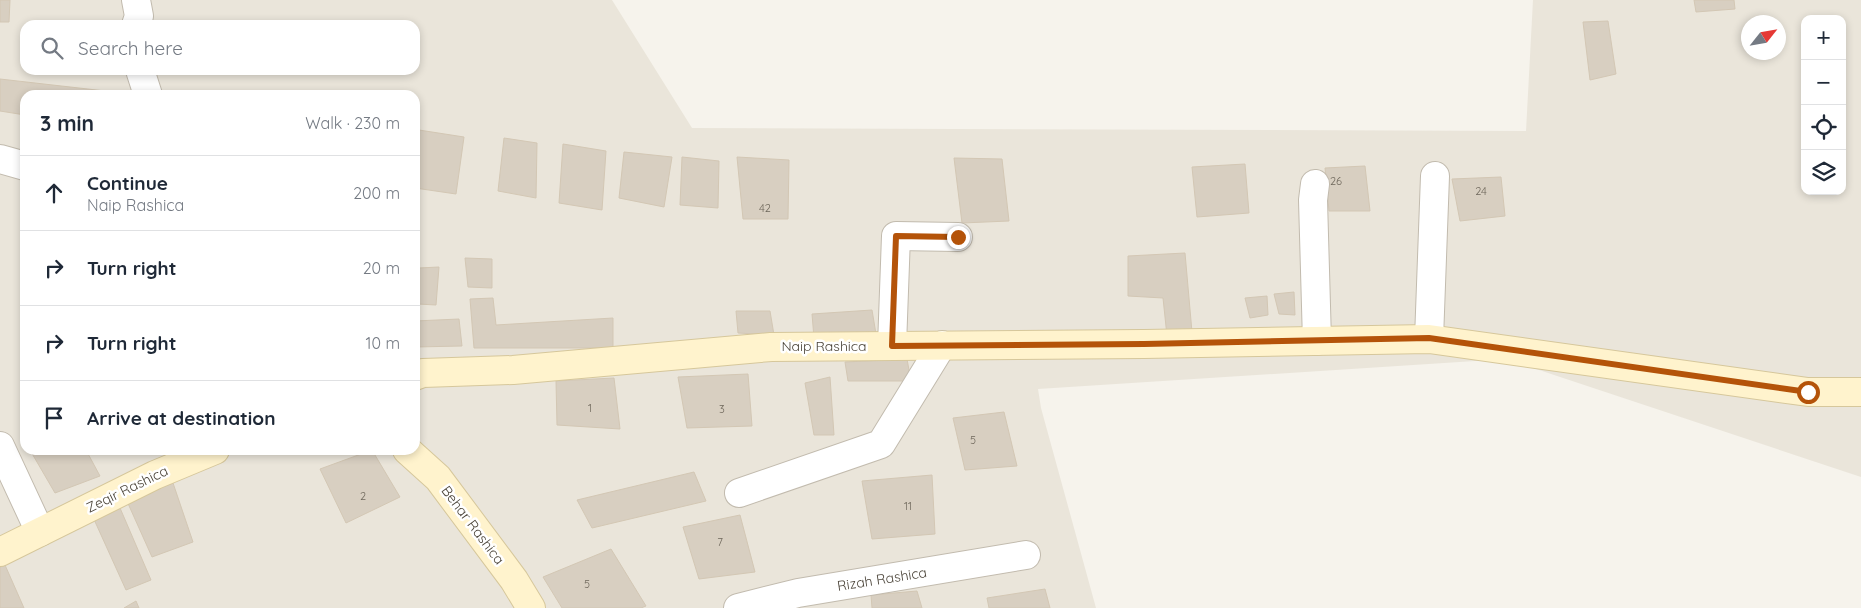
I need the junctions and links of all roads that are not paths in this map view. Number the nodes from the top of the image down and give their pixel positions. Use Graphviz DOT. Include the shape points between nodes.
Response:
graph roads {
  1 [pos="142,75"];
  2 [pos="146,90"];
  3 [pos="0,159"];
  4 [pos="20,165"];
  5 [pos="1435,176"];
  6 [pos="1315,184"];
  7 [pos="958,237"];
  8 [pos="1429,338"];
  9 [pos="1317,340"];
  10 [pos="942,345"];
  11 [pos="892,346"];
  12 [pos="420,374"];
  13 [pos="1861,392"];
  14 [pos="0,446"];
  15 [pos="202,455"];
  16 [pos="413,455"];
  17 [pos="739,493"];
  18 [pos="40,532"];
  19 [pos="0,552"];
  20 [pos="1026,555"];
  21 [pos="531,608"];
  22 [pos="738,608"];
  1 -- 2 [label="street"];
  3 -- 4 [label="street"];
  5 -- 8 [label="street"];
  6 -- 9 [label="street"];
  7 -- 11 [label="street" via="896,236"];
  8 -- 9 [label="street, Naip Rashica"];
  8 -- 13 [label="street, Naip Rashica" via="1808,392"];
  9 -- 10 [label="street, Naip Rashica"];
  10 -- 11 [label="street, Naip Rashica"];
  10 -- 17 [label="street" via="881,444"];
  11 -- 12 [label="street, Naip Rashica" via="771,346 513,370"];
  14 -- 18 [label="street"];
  15 -- 18 [label="street, Zeqir Rashica" via="155,474"];
  16 -- 21 [label="street, Behar Rashica" via="438,478"];
  18 -- 19 [label="street, Zeqir Rashica"];
  20 -- 22 [label="street, Rizah Rashica" via="798,593"];
}
